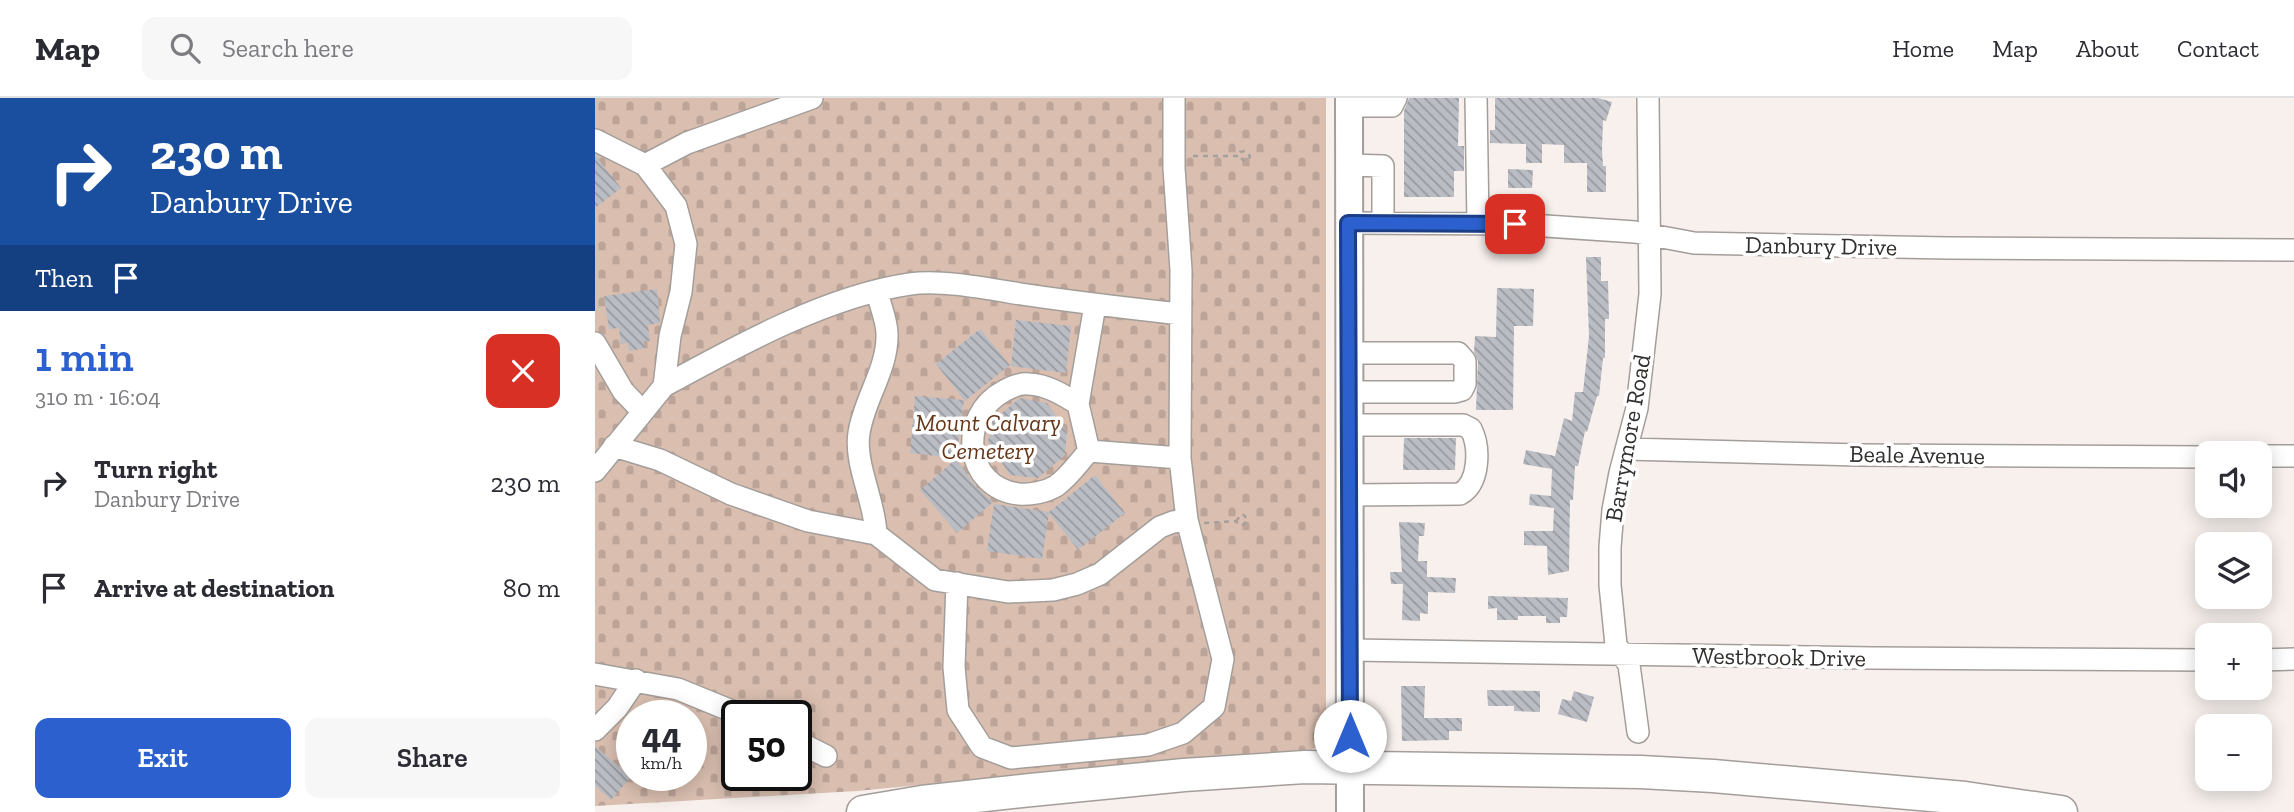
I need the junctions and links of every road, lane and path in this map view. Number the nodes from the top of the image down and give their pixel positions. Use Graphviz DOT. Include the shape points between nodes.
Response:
graph roads {
  1 [pos="812,98"];
  2 [pos="1174,98"];
  3 [pos="1396,98"];
  4 [pos="1476,98"];
  5 [pos="1648,98"];
  6 [pos="1349,102"];
  7 [pos="595,140"];
  8 [pos="1174,156"];
  9 [pos="1239,156"];
  10 [pos="645,165"];
  11 [pos="1349,165"];
  12 [pos="1348,223"];
  13 [pos="1383,223"];
  14 [pos="1478,224"];
  15 [pos="1649,234"];
  16 [pos="2294,250"];
  17 [pos="877,292"];
  18 [pos="1095,305"];
  19 [pos="1180,314"];
  20 [pos="595,343"];
  21 [pos="1349,352"];
  22 [pos="664,386"];
  23 [pos="1349,392"];
  24 [pos="1078,404"];
  25 [pos="642,411"];
  26 [pos="1349,425"];
  27 [pos="614,446"];
  28 [pos="1627,449"];
  29 [pos="1090,451"];
  30 [pos="2272,456"];
  31 [pos="2294,456"];
  32 [pos="2195,457"];
  33 [pos="1180,458"];
  34 [pos="595,471"];
  35 [pos="1350,495"];
  36 [pos="1236,521"];
  37 [pos="1188,522"];
  38 [pos="876,534"];
  39 [pos="957,583"];
  40 [pos="1351,650"];
  41 [pos="1621,654"];
  42 [pos="2294,659"];
  43 [pos="2195,660"];
  44 [pos="2272,660"];
  45 [pos="595,674"];
  46 [pos="636,680"];
  47 [pos="721,707"];
  48 [pos="595,730"];
  49 [pos="1638,732"];
  50 [pos="812,749"];
  51 [pos="826,756"];
  52 [pos="1350,767"];
  53 [pos="863,812"];
  54 [pos="1350,812"];
  55 [pos="2061,812"];
  1 -- 10 [label="street" via="687,143"];
  2 -- 8 [label="street"];
  3 -- 6 [label="street" via="1392,106"];
  4 -- 14 [label="street"];
  5 -- 15 [label="street, Barrymore Road"];
  6 -- 11 [label="main road"];
  7 -- 10 [label="street"];
  8 -- 9 [label="path"];
  8 -- 19 [label="street"];
  10 -- 22 [label="street" via="676,206 686,244"];
  11 -- 12 [label="main road"];
  11 -- 13 [label="street" via="1383,166"];
  12 -- 13 [label="street, Danbury Drive"];
  12 -- 21 [label="main road"];
  13 -- 14 [label="street, Danbury Drive"];
  14 -- 15 [label="street, Danbury Drive"];
  15 -- 16 [label="street, Danbury Drive" via="1694,243"];
  15 -- 28 [label="street, Barrymore Road" via="1650,294 1637,408"];
  17 -- 18 [label="street" via="911,283 965,286"];
  17 -- 22 [label="street" via="753,338"];
  17 -- 38 [label="street" via="888,333 883,365 858,434"];
  18 -- 19 [label="street"];
  18 -- 24 [label="street"];
  19 -- 33 [label="street"];
  20 -- 25 [label="street" via="623,391"];
  21 -- 23 [label="main road"];
  21 -- 23 [label="street" via="1458,353 1465,360 1465,384 1455,392"];
  22 -- 25 [label="street"];
  23 -- 26 [label="main road"];
  24 -- 29 [label="street"];
  24 -- 29 [label="street" via="1056,390 1015,385 989,399 981,410 972,441 974,457 999,488 1027,494 1055,487"];
  25 -- 27 [label="street"];
  26 -- 35 [label="main road"];
  26 -- 35 [label="street" via="1463,425 1471,429 1476,447 1472,482 1460,494"];
  27 -- 34 [label="street"];
  27 -- 38 [label="street" via="660,460 731,494 808,521"];
  28 -- 32 [label="street, Beale Avenue"];
  28 -- 41 [label="street, Barrymore Road" via="1610,547 1616,645"];
  29 -- 33 [label="street"];
  30 -- 31 [label="street"];
  33 -- 37 [label="street"];
  35 -- 40 [label="main road"];
  36 -- 37 [label="path"];
  37 -- 39 [label="street" via="1160,527 1100,574 1077,584 1008,592"];
  37 -- 39 [label="street" via="1223,659 1214,706 1183,733 1148,745 1011,758 982,747 958,710 954,667"];
  38 -- 39 [label="street" via="935,580"];
  40 -- 41 [label="street, Westbrook Drive"];
  40 -- 52 [label="main road"];
  41 -- 43 [label="street, Westbrook Drive"];
  41 -- 49 [label="street, Barrymore Road" via="1629,666"];
  42 -- 44 [label="street"];
  45 -- 46 [label="street"];
  46 -- 47 [label="street" via="678,689"];
  46 -- 48 [label="street"];
  50 -- 51 [label="street"];
  52 -- 53 [label="highway" via="1170,777 936,800"];
  52 -- 54 [label="main road"];
  52 -- 55 [label="highway" via="1713,776 1965,798"];
}
